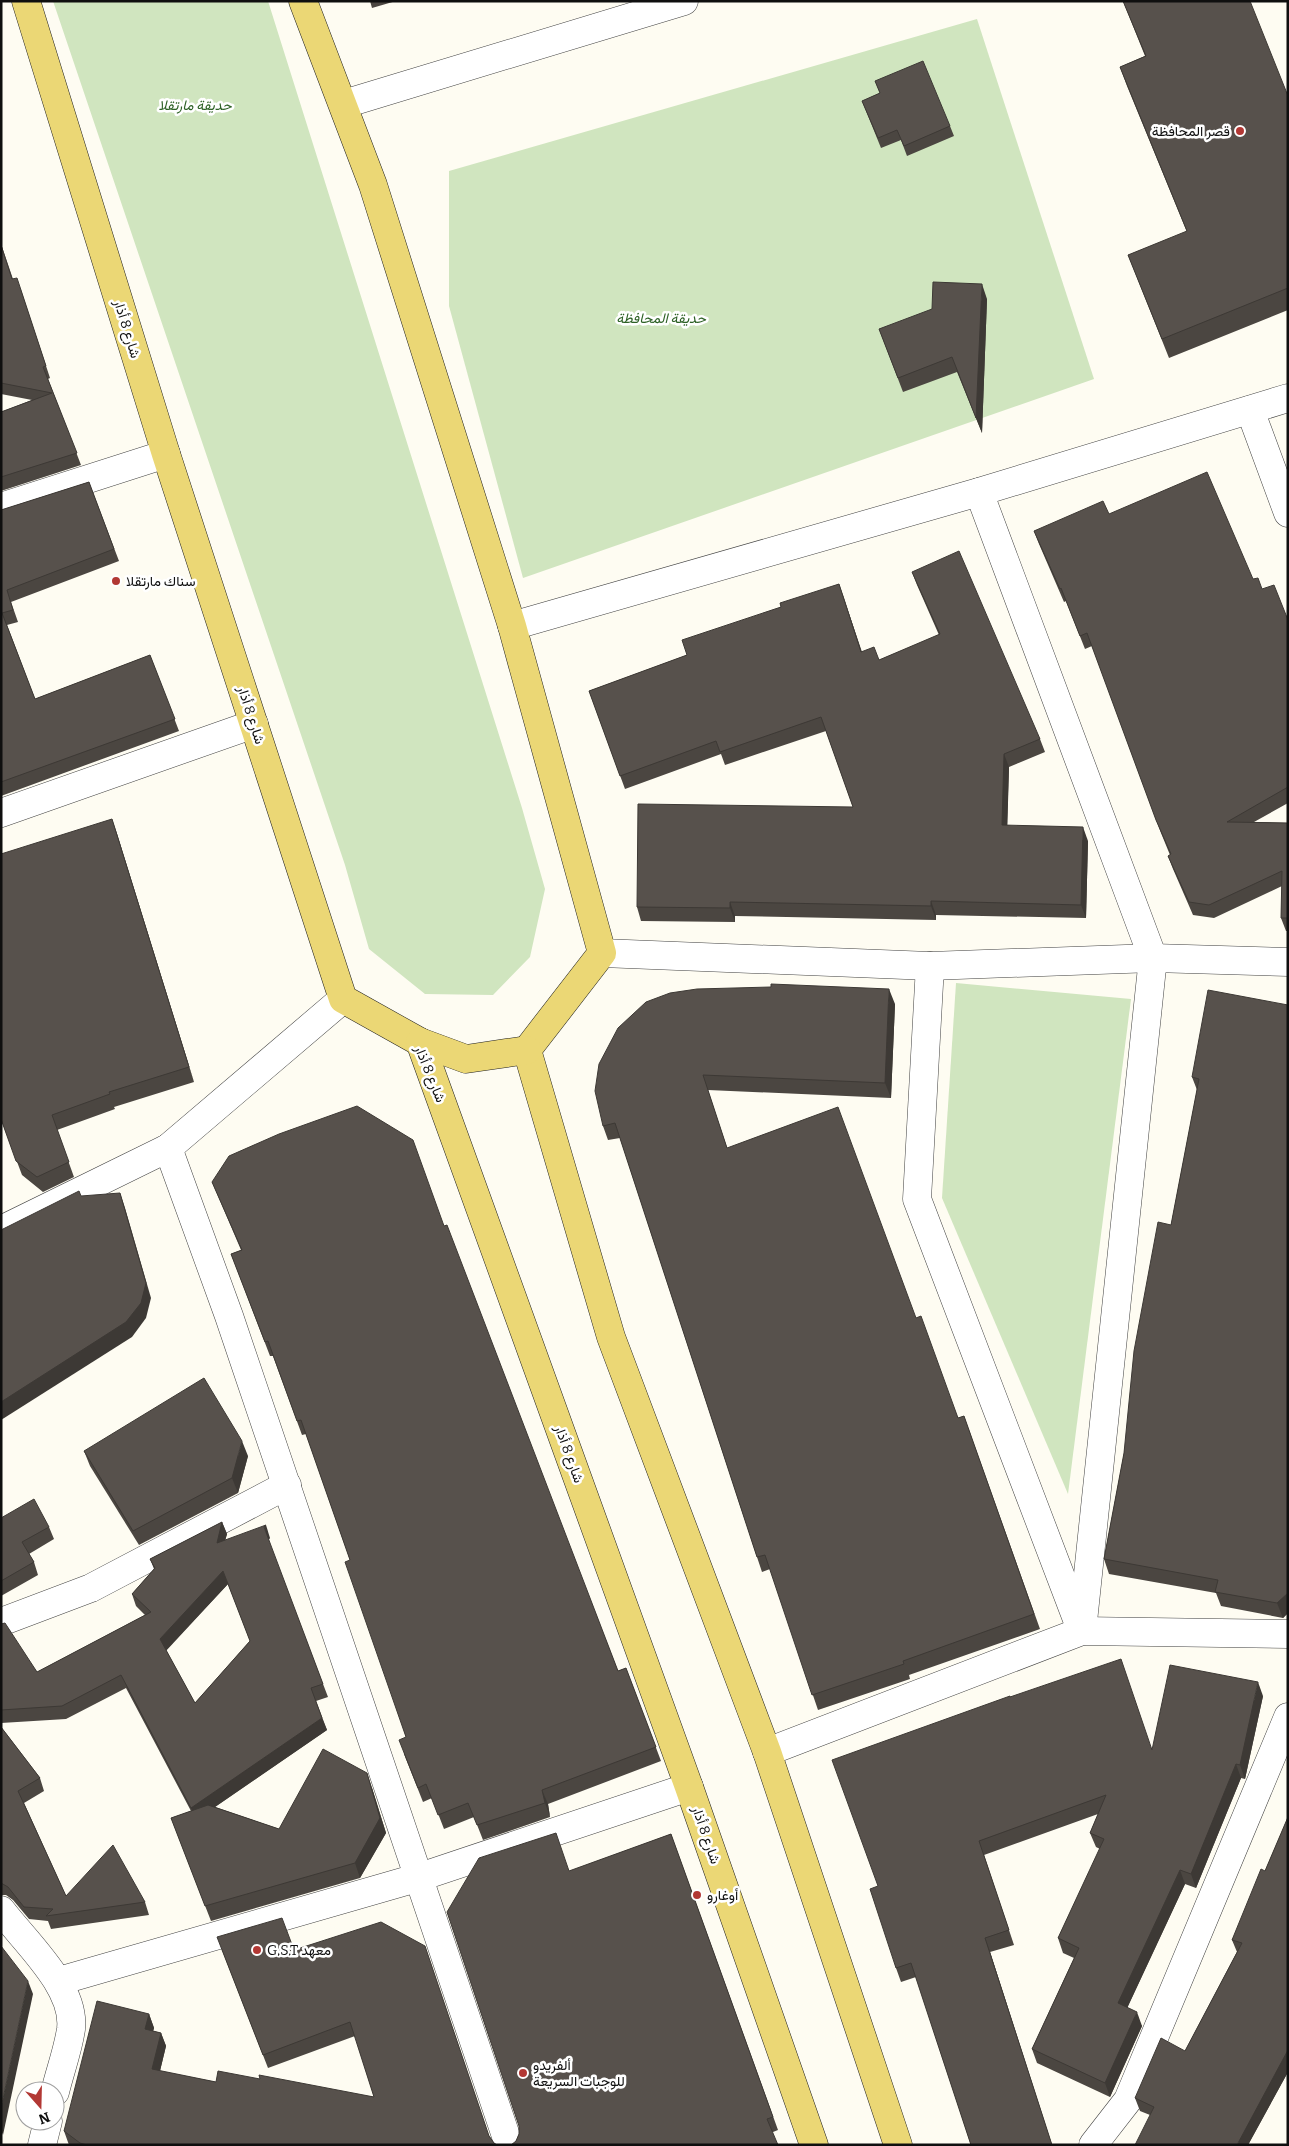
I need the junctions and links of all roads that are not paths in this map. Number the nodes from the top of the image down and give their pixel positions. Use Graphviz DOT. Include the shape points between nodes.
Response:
graph roads {
  1 [pos="26,1"];
  2 [pos="304,1"];
  3 [pos="684,1"];
  4 [pos="344,104"];
  5 [pos="1288,398"];
  6 [pos="1250,410"];
  7 [pos="166,454"];
  8 [pos="978,492"];
  9 [pos="1,507"];
  10 [pos="1288,513"];
  11 [pos="512,626"];
  12 [pos="254,724"];
  13 [pos="1,814"];
  14 [pos="602,953"];
  15 [pos="1153,958"];
  16 [pos="1288,962"];
  17 [pos="930,966"];
  18 [pos="343,999"];
  19 [pos="420,1042"];
  20 [pos="527,1050"];
  21 [pos="168,1148"];
  22 [pos="1,1230"];
  23 [pos="287,1485"];
  24 [pos="1,1622"];
  25 [pos="1082,1631"];
  26 [pos="1288,1634"];
  27 [pos="1288,1717"];
  28 [pos="767,1752"];
  29 [pos="689,1787"];
  30 [pos="420,1877"];
  31 [pos="1,1910"];
  32 [pos="59,1981"];
  33 [pos="58,2081"];
  34 [pos="46,2131"];
  35 [pos="42,2145"];
  36 [pos="509,2145"];
  37 [pos="814,2145"];
  38 [pos="898,2145"];
  39 [pos="1093,2145"];
  1 -- 7 [label="main road, شارع 8 أذار"];
  2 -- 4 [label="main road"];
  3 -- 4 [label="street"];
  4 -- 11 [label="main road" via="373,185"];
  5 -- 6 [label="street"];
  6 -- 8 [label="street"];
  6 -- 10 [label="street"];
  7 -- 9 [label="street"];
  7 -- 12 [label="main road, شارع 8 أذار"];
  8 -- 11 [label="street"];
  8 -- 15 [label="street"];
  11 -- 14 [label="main road"];
  12 -- 13 [label="street"];
  12 -- 18 [label="main road, شارع 8 أذار"];
  14 -- 17 [label="street"];
  14 -- 20 [label="main road"];
  15 -- 16 [label="street"];
  15 -- 17 [label="street"];
  15 -- 25 [label="street"];
  17 -- 25 [label="street" via="918,1199"];
  18 -- 19 [label="main road, شارع 8 أذار"];
  18 -- 21 [label="street"];
  19 -- 20 [label="main road" via="466,1058"];
  19 -- 29 [label="main road, شارع 8 أذار"];
  20 -- 28 [label="main road" via="611,1336"];
  21 -- 22 [label="street"];
  21 -- 23 [label="street"];
  23 -- 24 [label="street" via="91,1588"];
  23 -- 30 [label="street"];
  25 -- 26 [label="street"];
  25 -- 28 [label="street"];
  27 -- 39 [label="street" via="1128,2100"];
  28 -- 38 [label="main road"];
  29 -- 30 [label="street"];
  29 -- 37 [label="main road, شارع 8 أذار"];
  30 -- 32 [label="street"];
  30 -- 36 [label="street"];
  31 -- 32 [label="street"];
  32 -- 33 [label="street" via="70,2004 71,2028"];
  34 -- 35 [label="street"];
}
